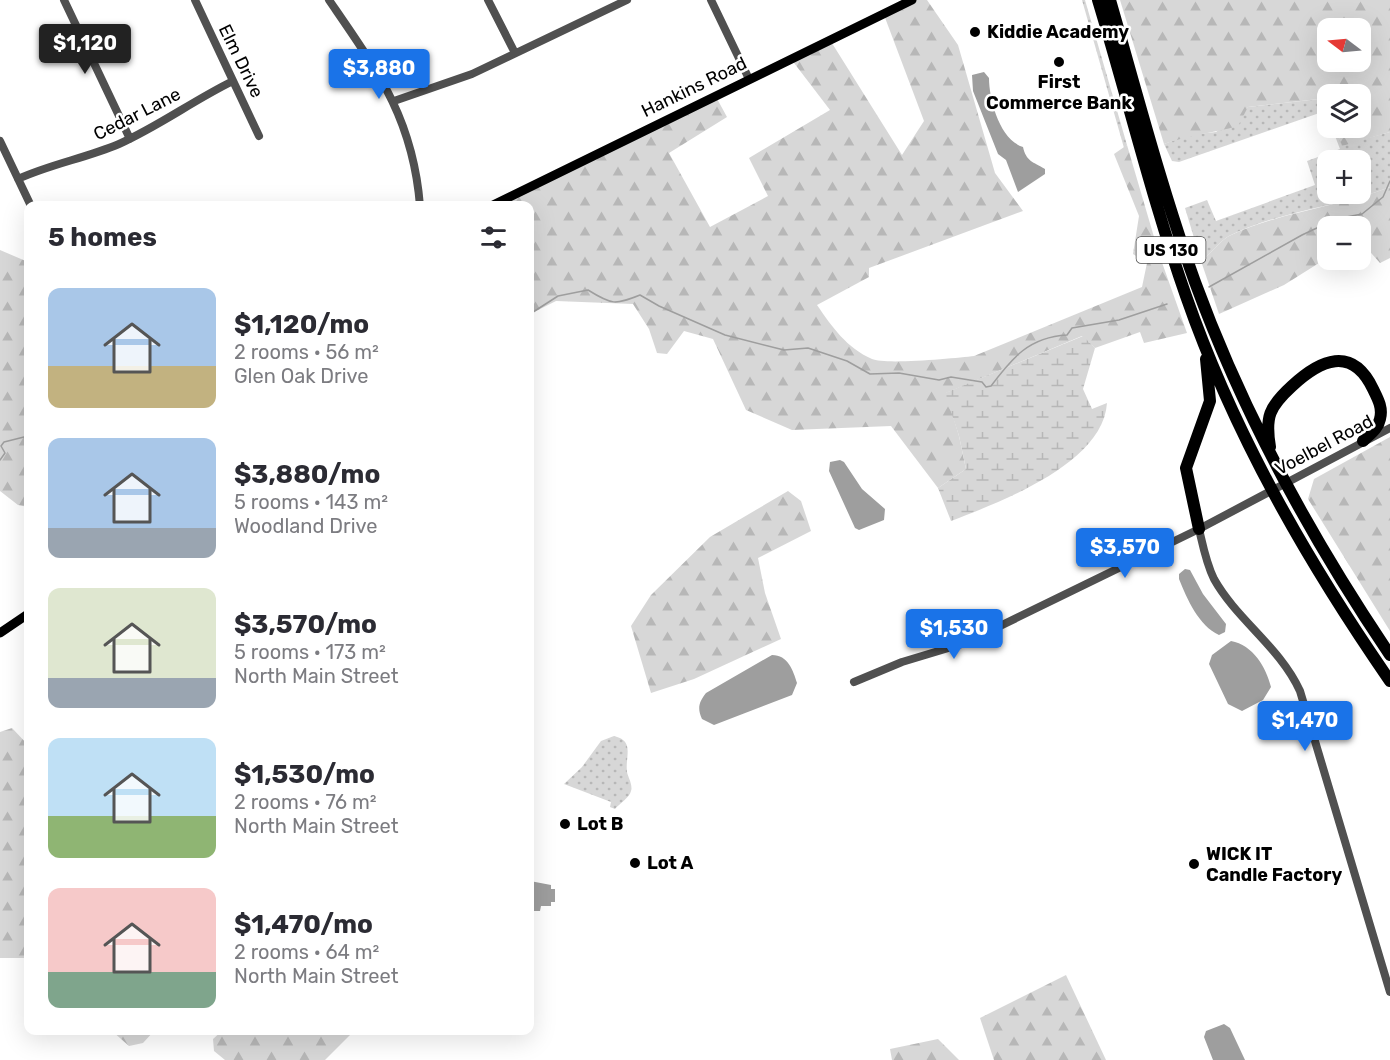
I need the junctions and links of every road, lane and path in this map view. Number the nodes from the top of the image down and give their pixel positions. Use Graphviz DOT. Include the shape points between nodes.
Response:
graph roads {
  1 [pos="64,0"];
  2 [pos="195,0"];
  3 [pos="330,0"];
  4 [pos="488,0"];
  5 [pos="627,0"];
  6 [pos="711,0"];
  7 [pos="912,0"];
  8 [pos="1098,0"];
  9 [pos="1110,0"];
  10 [pos="516,53"];
  11 [pos="749,79"];
  12 [pos="233,81"];
  13 [pos="394,101"];
  14 [pos="259,136"];
  15 [pos="130,139"];
  16 [pos="0,141"];
  17 [pos="18,179"];
  18 [pos="29,201"];
  19 [pos="419,201"];
  20 [pos="501,201"];
  21 [pos="1199,328"];
  22 [pos="1390,428"];
  23 [pos="1363,441"];
  24 [pos="1272,460"];
  25 [pos="1284,483"];
  26 [pos="1272,490"];
  27 [pos="1199,529"];
  28 [pos="24,617"];
  29 [pos="0,633"];
  30 [pos="1390,655"];
  31 [pos="1390,681"];
  32 [pos="855,682"];
  33 [pos="1390,992"];
  1 -- 15 [label="street"];
  2 -- 12 [label="street, Elm Drive"];
  3 -- 13 [label="street"];
  4 -- 10 [label="street"];
  5 -- 10 [label="street"];
  6 -- 11 [label="street"];
  7 -- 11 [label="main road, Hankins Road"];
  8 -- 21 [label="highway, US 130" via="1161,217"];
  9 -- 24 [label="highway, US 130" via="1187,260 1229,367"];
  10 -- 13 [label="street" via="464,78"];
  11 -- 20 [label="main road, Hankins Road"];
  12 -- 14 [label="street, Elm Drive"];
  12 -- 15 [label="street, Cedar Lane"];
  13 -- 19 [label="street" via="413,158"];
  15 -- 17 [label="street, Cedar Lane"];
  16 -- 17 [label="street"];
  17 -- 18 [label="street"];
  21 -- 26 [label="highway, US 130"];
  21 -- 27 [label="highway" via="1210,396 1186,468"];
  22 -- 23 [label="street, Voelbel Road"];
  23 -- 24 [label="highway" via="1377,427 1381,408 1362,370 1334,361 1315,366 1275,402 1267,426"];
  23 -- 25 [label="street, Voelbel Road"];
  24 -- 25 [label="highway, US 130"];
  25 -- 26 [label="street, Voelbel Road"];
  25 -- 30 [label="highway, US 130" via="1330,565"];
  26 -- 27 [label="street, Voelbel Road"];
  26 -- 31 [label="highway, US 130" via="1321,577"];
  27 -- 32 [label="street, Voelbel Road" via="965,643 902,662"];
  27 -- 33 [label="street" via="1220,588 1287,667 1300,691"];
  28 -- 29 [label="main road"];
}
